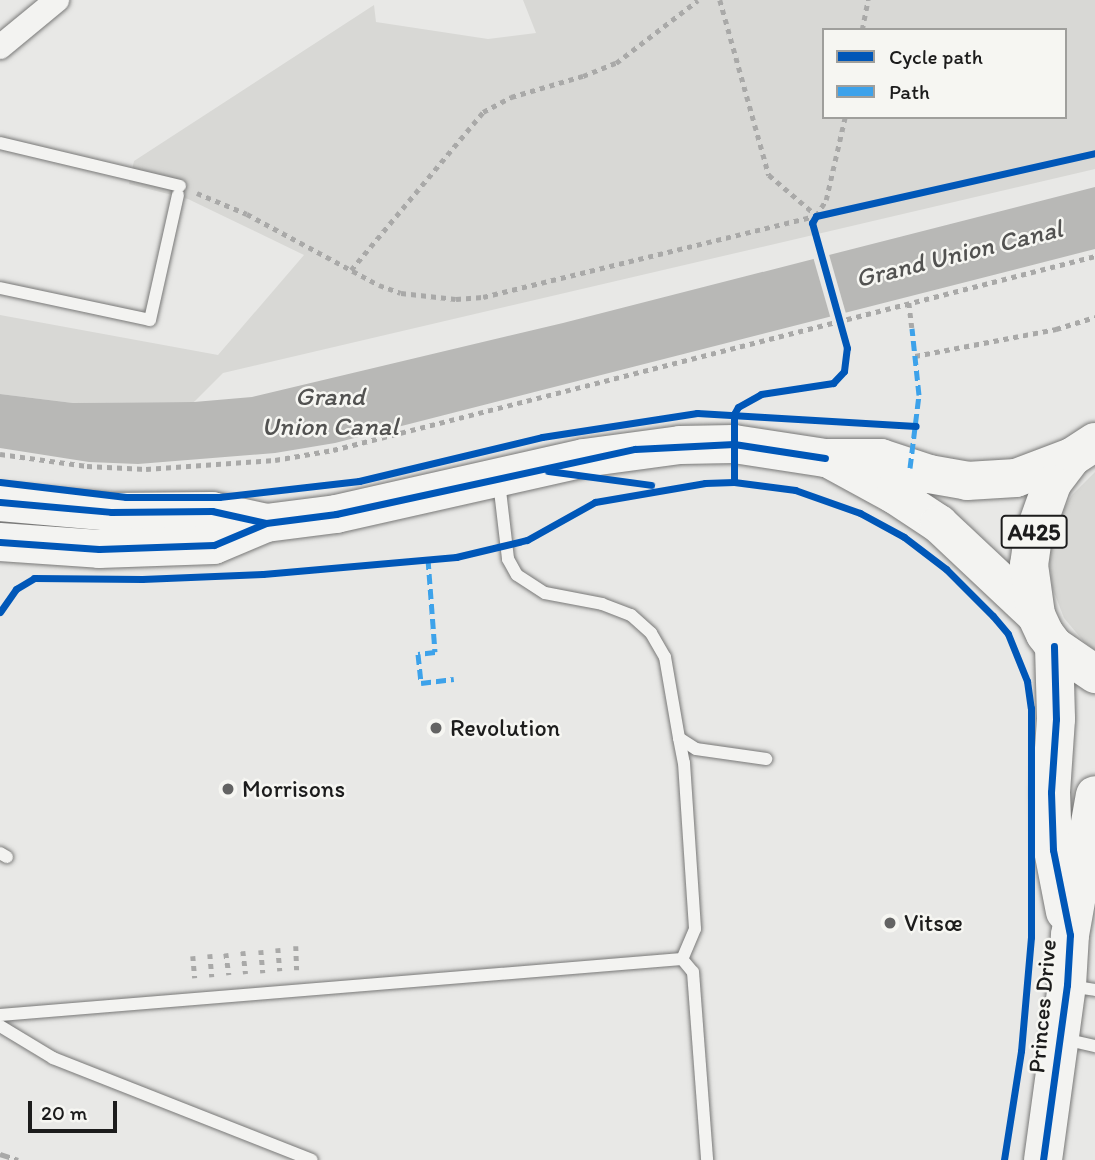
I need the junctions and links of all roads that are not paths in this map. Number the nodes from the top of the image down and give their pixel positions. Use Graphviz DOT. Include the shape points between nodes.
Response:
graph roads {
  1 [pos="57,0"];
  2 [pos="0,47"];
  3 [pos="0,143"];
  4 [pos="0,288"];
  5 [pos="1084,450"];
  6 [pos="825,458"];
  7 [pos="499,479"];
  8 [pos="3,514"];
  9 [pos="1045,631"];
  10 [pos="1095,674"];
  11 [pos="679,738"];
  12 [pos="766,759"];
  13 [pos="1095,795"];
  14 [pos="1069,935"];
  15 [pos="682,959"];
  16 [pos="1081,988"];
  17 [pos="0,1015"];
  18 [pos="0,1026"];
  19 [pos="1077,1042"];
  20 [pos="312,1160"];
  21 [pos="708,1160"];
  22 [pos="1043,1160"];
  1 -- 2 [label="street"];
  3 -- 4 [label="lane" via="150,176 179,191 150,320"];
  5 -- 6 [label="main road, A425" via="1016,478 989,481 949,479 881,458"];
  5 -- 9 [label="main road, A425" via="1052,484 1033,537 1029,565"];
  6 -- 7 [label="main road, A425" via="734,444 680,445 584,458"];
  6 -- 9 [label="main road, A425" via="939,524"];
  7 -- 8 [label="main road, A425" via="336,514 266,523 214,545 153,550"];
  7 -- 11 [label="lane" via="513,570 526,584 545,593 602,604 631,615 644,626 665,657"];
  9 -- 10 [label="main road, A425"];
  9 -- 14 [label="main road, Princes Drive" via="1056,719 1053,850"];
  11 -- 12 [label="lane" via="703,751"];
  11 -- 15 [label="lane" via="695,929"];
  13 -- 14 [label="main road, Princes Drive"];
  14 -- 16 [label="main road, Princes Drive"];
  15 -- 17 [label="lane"];
  15 -- 21 [label="lane" via="693,972"];
  16 -- 19 [label="main road, Princes Drive"];
  18 -- 20 [label="lane" via="53,1058"];
  19 -- 22 [label="main road, Princes Drive"];
}
